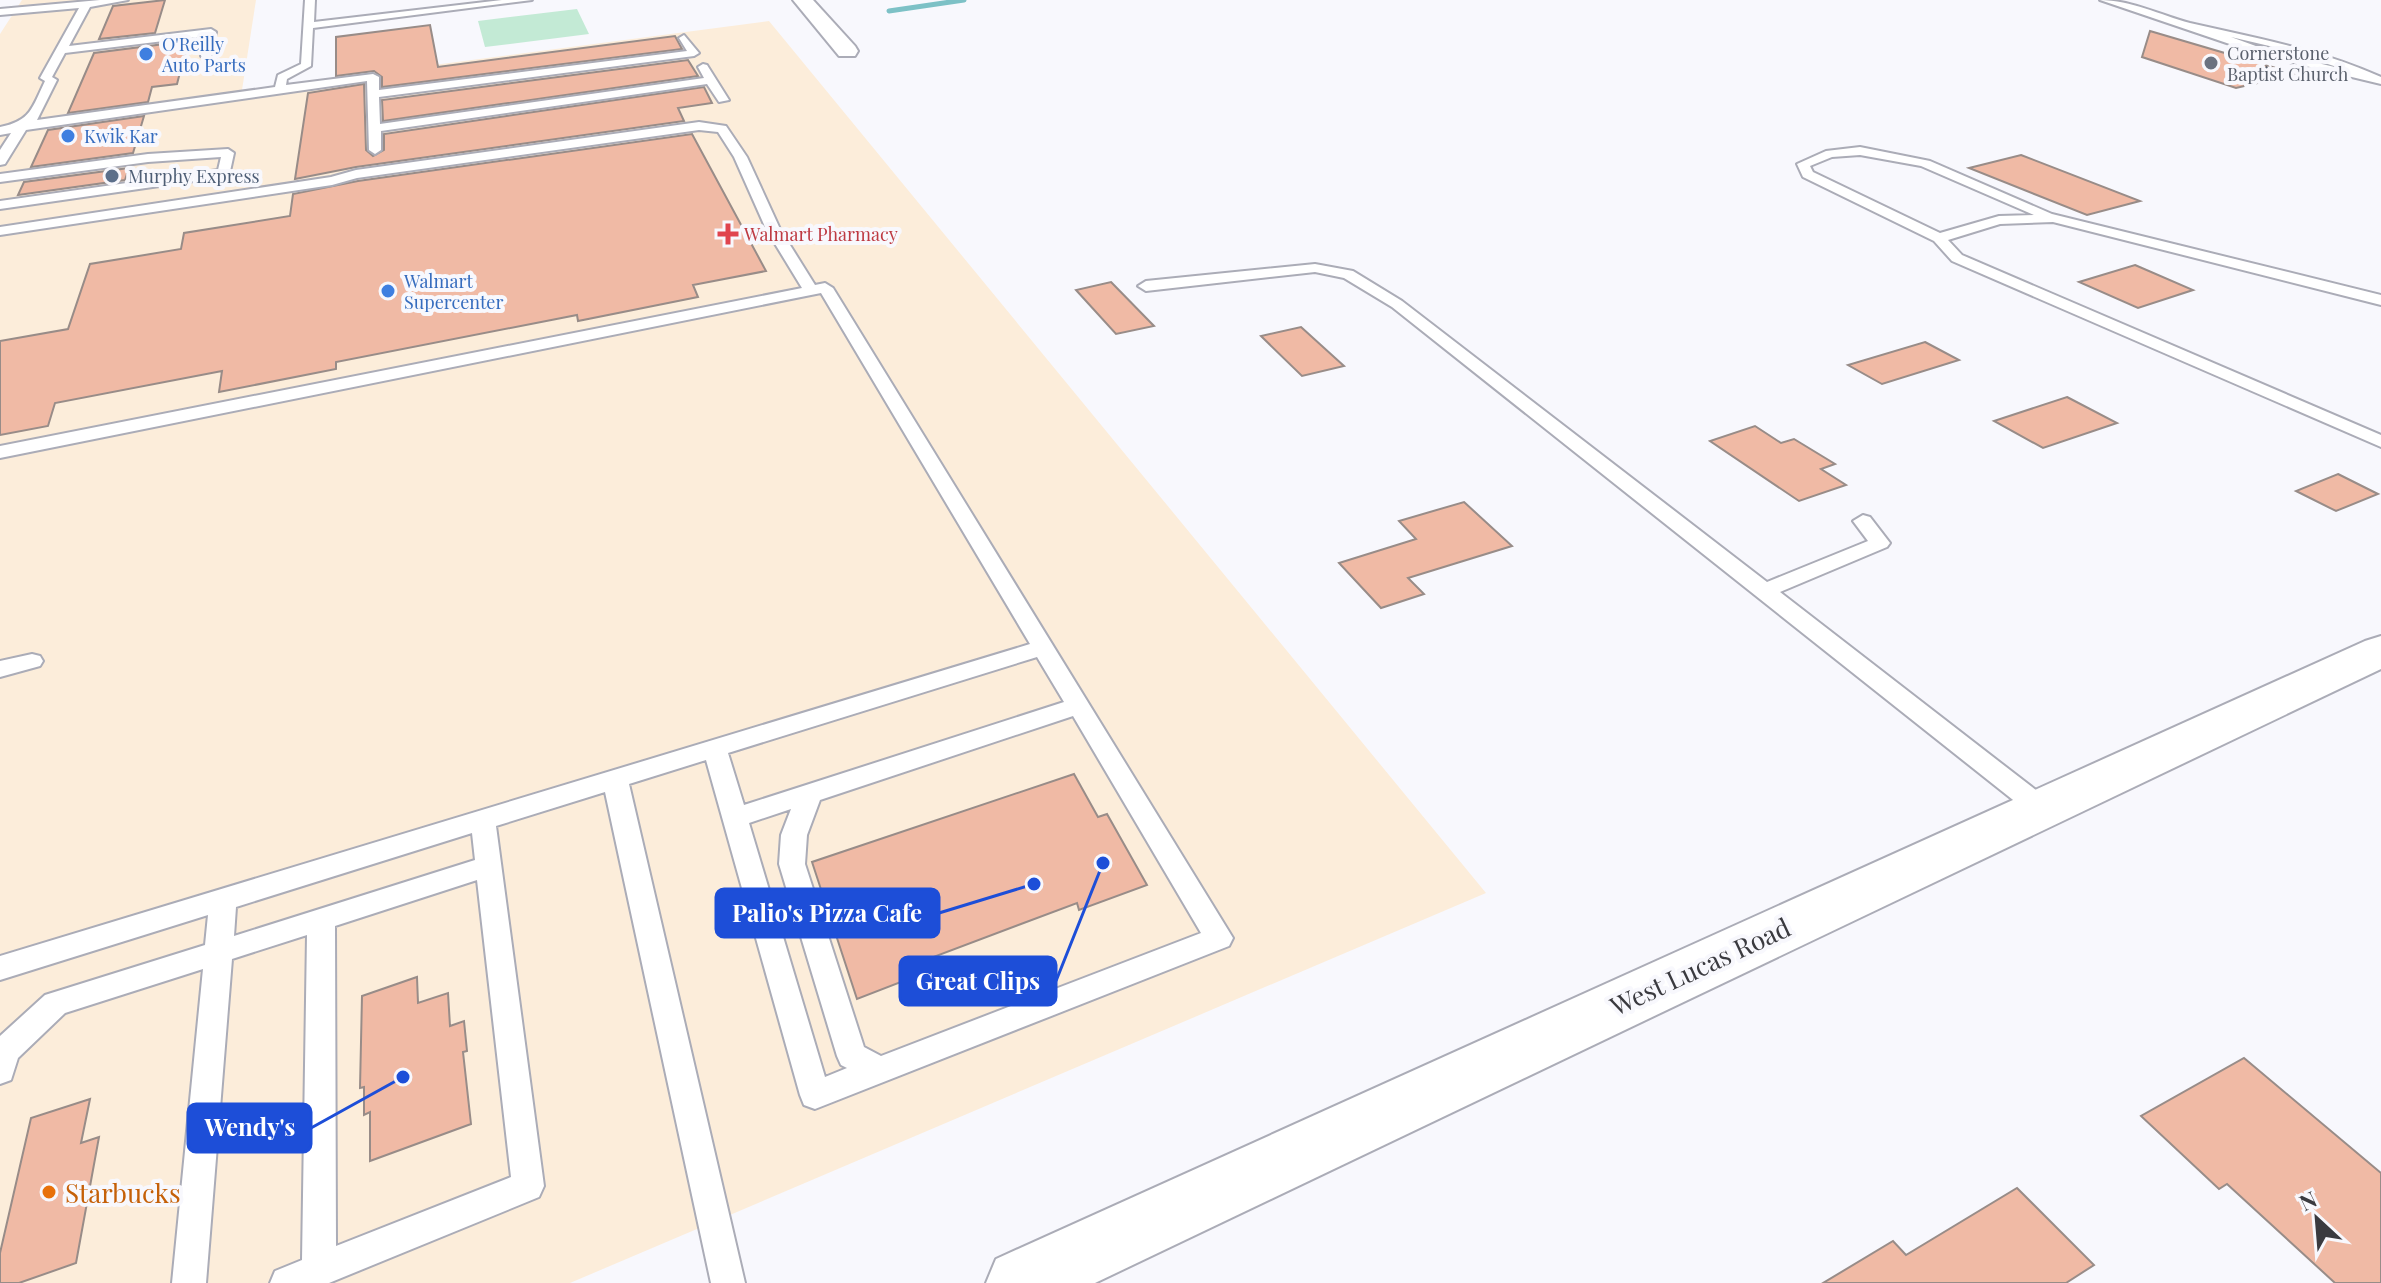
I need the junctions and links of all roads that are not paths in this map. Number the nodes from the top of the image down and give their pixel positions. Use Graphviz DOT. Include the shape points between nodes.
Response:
graph roads {
  1 [pos="123,0"];
  2 [pos="310,0"];
  3 [pos="421,0"];
  4 [pos="527,0"];
  5 [pos="803,0"];
  6 [pos="2105,0"];
  7 [pos="79,3"];
  8 [pos="0,12"];
  9 [pos="424,12"];
  10 [pos="308,26"];
  11 [pos="684,38"];
  12 [pos="62,50"];
  13 [pos="847,51"];
  14 [pos="694,53"];
  15 [pos="206,56"];
  16 [pos="710,80"];
  17 [pos="2381,81"];
  18 [pos="280,90"];
  19 [pos="374,94"];
  20 [pos="723,100"];
  21 [pos="375,128"];
  22 [pos="19,129"];
  23 [pos="0,131"];
  24 [pos="375,150"];
  25 [pos="0,161"];
  26 [pos="0,178"];
  27 [pos="20,202"];
  28 [pos="0,205"];
  29 [pos="2053,218"];
  30 [pos="2,235"];
  31 [pos="1939,238"];
  32 [pos="1146,286"];
  33 [pos="803,292"];
  34 [pos="2381,300"];
  35 [pos="2381,442"];
  36 [pos="0,452"];
  37 [pos="1863,521"];
  38 [pos="1764,591"];
  39 [pos="1043,648"];
  40 [pos="2381,651"];
  41 [pos="32,661"];
  42 [pos="0,669"];
  43 [pos="1078,706"];
  44 [pos="715,749"];
  45 [pos="615,779"];
  46 [pos="810,793"];
  47 [pos="2041,808"];
  48 [pos="735,818"];
  49 [pos="483,820"];
  50 [pos="489,866"];
  51 [pos="223,900"];
  52 [pos="321,919"];
  53 [pos="218,951"];
  54 [pos="0,968"];
  55 [pos="0,1070"];
  56 [pos="880,1070"];
  57 [pos="319,1270"];
  58 [pos="189,1283"];
  59 [pos="287,1283"];
  60 [pos="728,1283"];
  61 [pos="1020,1283"];
  1 -- 7 [label="lane"];
  2 -- 10 [label="lane"];
  3 -- 9 [label="lane"];
  4 -- 9 [label="lane"];
  5 -- 13 [label="main road"];
  6 -- 17 [label="lane" via="2296,50"];
  7 -- 8 [label="lane"];
  7 -- 12 [label="lane" via="85,7"];
  9 -- 10 [label="lane"];
  10 -- 18 [label="lane" via="306,66 282,77"];
  11 -- 14 [label="lane"];
  12 -- 15 [label="lane" via="211,32"];
  12 -- 22 [label="lane" via="33,118"];
  14 -- 16 [label="lane"];
  14 -- 19 [label="lane"];
  16 -- 20 [label="lane"];
  16 -- 21 [label="lane"];
  18 -- 19 [label="lane" via="373,77"];
  18 -- 22 [label="lane"];
  19 -- 21 [label="lane"];
  21 -- 24 [label="lane"];
  22 -- 23 [label="lane"];
  22 -- 25 [label="lane"];
  26 -- 27 [label="lane" via="228,153 224,173"];
  27 -- 28 [label="lane"];
  27 -- 30 [label="lane"];
  29 -- 31 [label="lane" via="1999,220"];
  29 -- 31 [label="lane" via="1881,152 1848,149 1803,164 1808,174"];
  29 -- 34 [label="lane"];
  30 -- 33 [label="lane" via="356,174 699,126 722,129 757,190 748,210"];
  31 -- 35 [label="lane" via="1957,258"];
  32 -- 38 [label="lane" via="1284,269 1348,274 1397,304"];
  33 -- 36 [label="lane"];
  33 -- 39 [label="lane" via="825,288"];
  37 -- 38 [label="lane" via="1880,543"];
  38 -- 47 [label="lane"];
  39 -- 43 [label="lane"];
  39 -- 44 [label="lane"];
  40 -- 47 [label="main road, West Lucas Road"];
  41 -- 42 [label="lane"];
  43 -- 46 [label="lane"];
  43 -- 56 [label="lane" via="1219,938"];
  44 -- 45 [label="lane"];
  44 -- 48 [label="lane"];
  45 -- 49 [label="lane"];
  45 -- 60 [label="lane"];
  46 -- 48 [label="lane"];
  46 -- 56 [label="lane" via="794,835 792,864 852,1056"];
  47 -- 61 [label="main road, West Lucas Road"];
  48 -- 56 [label="lane" via="815,1095"];
  49 -- 50 [label="lane"];
  49 -- 51 [label="lane"];
  50 -- 52 [label="lane"];
  50 -- 57 [label="lane" via="528,1186"];
  51 -- 53 [label="lane"];
  51 -- 54 [label="lane"];
  52 -- 53 [label="lane"];
  52 -- 57 [label="lane"];
  53 -- 55 [label="lane" via="55,1004 4,1051"];
  53 -- 58 [label="lane"];
  57 -- 59 [label="lane"];
}
